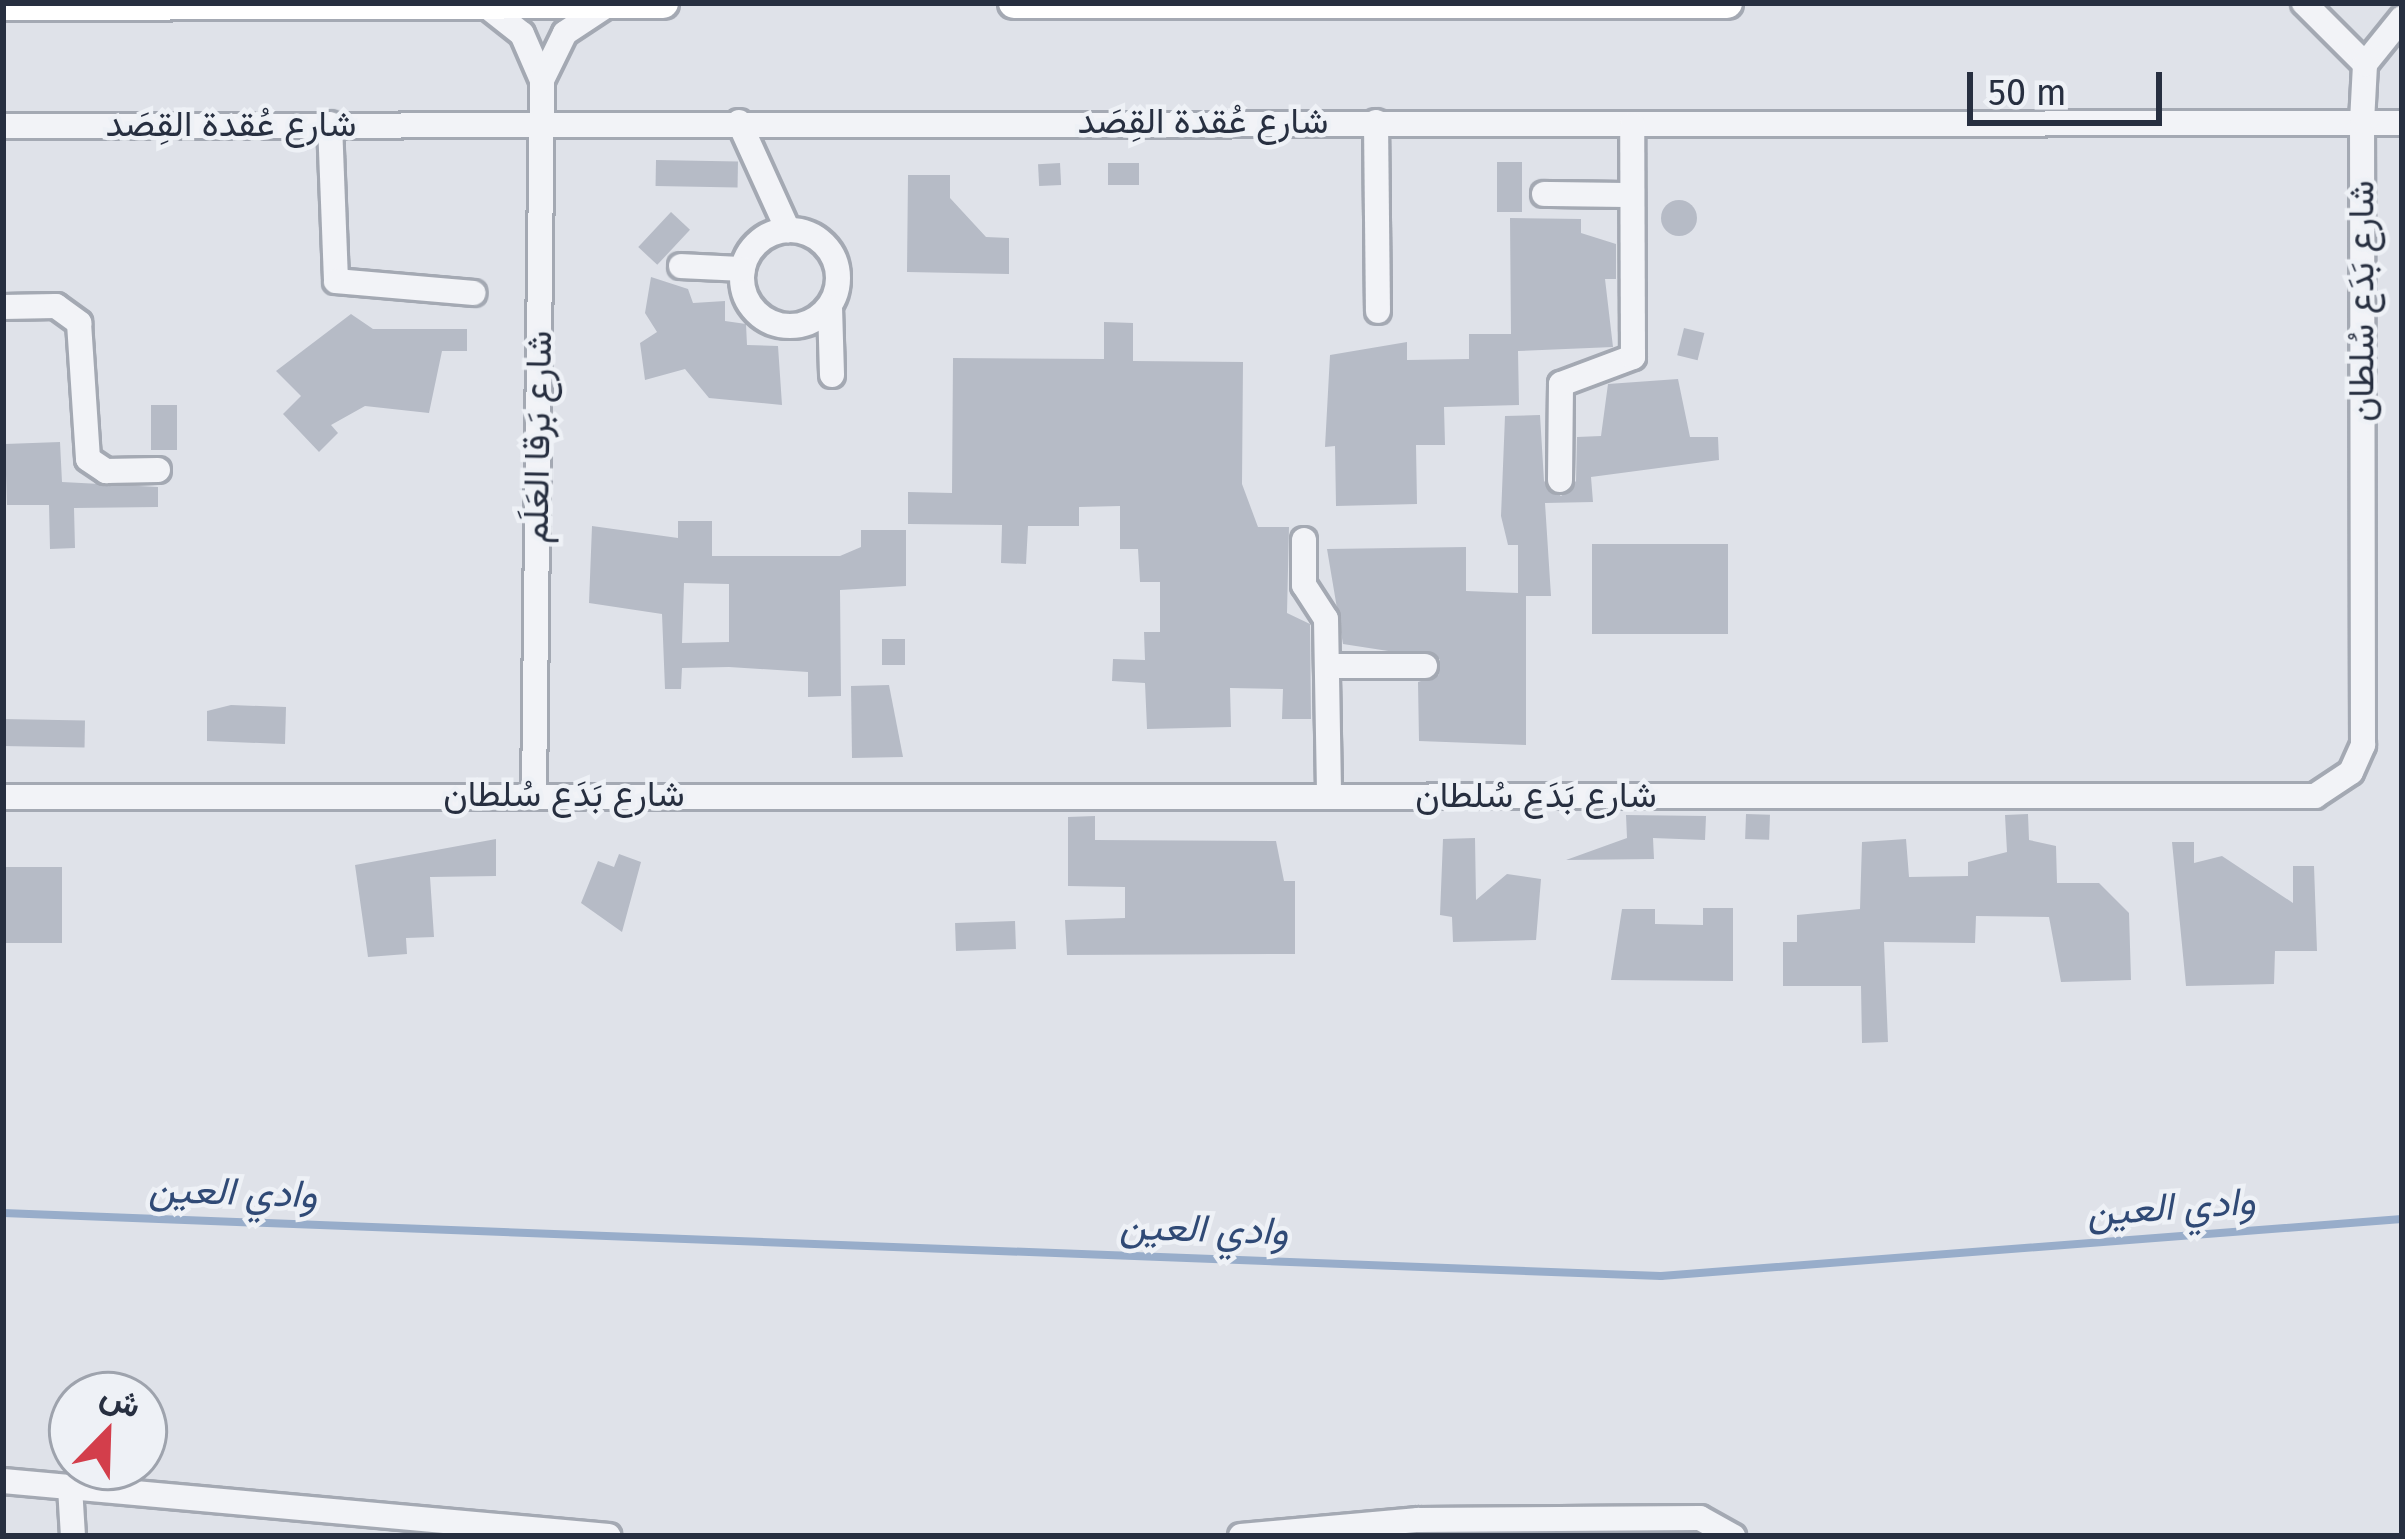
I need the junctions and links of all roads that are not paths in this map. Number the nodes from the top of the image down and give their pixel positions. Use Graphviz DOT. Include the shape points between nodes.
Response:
graph roads {
  1 [pos="662,3"];
  2 [pos="1014,3"];
  3 [pos="1247,3"];
  4 [pos="1727,3"];
  5 [pos="2304,3"];
  6 [pos="484,4"];
  7 [pos="609,4"];
  8 [pos="3,5"];
  9 [pos="2402,19"];
  10 [pos="2366,64"];
  11 [pos="542,80"];
  12 [pos="541,122"];
  13 [pos="739,122"];
  14 [pos="1376,122"];
  15 [pos="2362,122"];
  16 [pos="2402,122"];
  17 [pos="330,124"];
  18 [pos="1631,125"];
  19 [pos="3,126"];
  20 [pos="1544,194"];
  21 [pos="1632,195"];
  22 [pos="788,230"];
  23 [pos="681,266"];
  24 [pos="743,269"];
  25 [pos="473,293"];
  26 [pos="3,307"];
  27 [pos="830,307"];
  28 [pos="1378,311"];
  29 [pos="832,375"];
  30 [pos="158,470"];
  31 [pos="1560,480"];
  32 [pos="1304,540"];
  33 [pos="1330,666"];
  34 [pos="1425,666"];
  35 [pos="534,794"];
  36 [pos="1329,796"];
  37 [pos="3,797"];
  38 [pos="3,1481"];
  39 [pos="48,1485"];
  40 [pos="70,1491"];
  41 [pos="114,1491"];
  42 [pos="73,1536"];
  43 [pos="609,1536"];
  44 [pos="1240,1536"];
  45 [pos="1733,1536"];
  1 -- 7 [label="main road"];
  2 -- 3 [label="main road"];
  3 -- 4 [label="main road"];
  5 -- 10 [label="street"];
  6 -- 7 [label="main road"];
  6 -- 8 [label="main road"];
  6 -- 11 [label="street, شارع بَرقا العَلَم" via="522,34"];
  7 -- 11 [label="street, شارع بَرقا العَلَم" via="565,33"];
  9 -- 10 [label="street"];
  10 -- 15 [label="street, شارع بَدَع سُلطان"];
  11 -- 12 [label="street, شارع بَرقا العَلَم"];
  12 -- 13 [label="street, شارع عُقدة القِصَد"];
  12 -- 17 [label="street, شارع عُقدة القِصَد"];
  12 -- 35 [label="street, شارع بَرقا العَلَم"];
  13 -- 14 [label="street, شارع عُقدة القِصَد"];
  13 -- 22 [label="street"];
  14 -- 18 [label="street, شارع عُقدة القِصَد"];
  14 -- 28 [label="street"];
  15 -- 16 [label="street, شارع عُقدة القِصَد"];
  15 -- 18 [label="street, شارع عُقدة القِصَد"];
  15 -- 36 [label="street, شارع بَدَع سُلطان" via="2364,730 2351,772 2329,791"];
  17 -- 19 [label="street, شارع عُقدة القِصَد"];
  17 -- 25 [label="street" via="336,281"];
  18 -- 21 [label="street"];
  20 -- 21 [label="street"];
  21 -- 31 [label="street" via="1633,357 1564,377"];
  22 -- 24 [label="street" via="767,236"];
  22 -- 27 [label="street" via="827,246 838,287"];
  23 -- 24 [label="street"];
  24 -- 27 [label="street" via="744,291 772,322 793,326"];
  26 -- 30 [label="street" via="56,306 80,323 88,459 106,470"];
  27 -- 29 [label="street"];
  32 -- 33 [label="street" via="1304,585 1323,608"];
  33 -- 34 [label="street"];
  33 -- 36 [label="street"];
  35 -- 36 [label="street, شارع بَدَع سُلطان"];
  35 -- 37 [label="street, شارع بَدَع سُلطان"];
  38 -- 39 [label="street"];
  40 -- 42 [label="street"];
  41 -- 43 [label="street"];
  44 -- 45 [label="street" via="1418,1520 1700,1518"];
}
